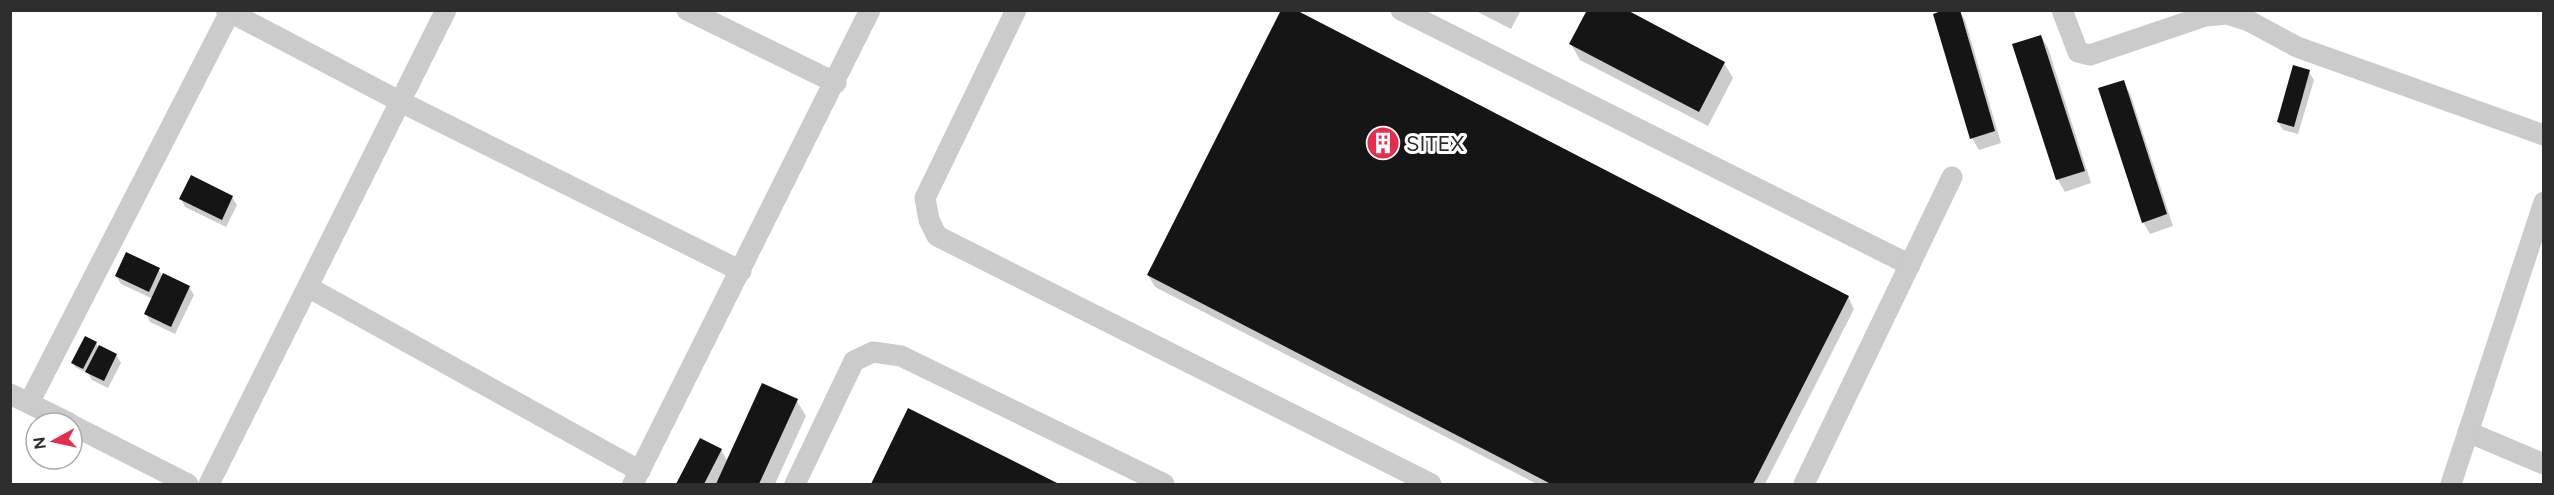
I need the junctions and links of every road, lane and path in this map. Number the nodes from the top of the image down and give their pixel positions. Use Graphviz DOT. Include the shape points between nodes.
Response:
graph roads {
  1 [pos="446,10"];
  2 [pos="687,10"];
  3 [pos="870,10"];
  4 [pos="1016,10"];
  5 [pos="1401,10"];
  6 [pos="2062,10"];
  7 [pos="229,11"];
  8 [pos="2218,13"];
  9 [pos="836,82"];
  10 [pos="400,102"];
  11 [pos="2544,135"];
  12 [pos="1952,177"];
  13 [pos="2544,202"];
  14 [pos="2538,238"];
  15 [pos="1910,265"];
  16 [pos="741,271"];
  17 [pos="308,286"];
  18 [pos="20,399"];
  19 [pos="44,411"];
  20 [pos="84,431"];
  21 [pos="2468,432"];
  22 [pos="2544,464"];
  23 [pos="636,478"];
  24 [pos="188,484"];
  25 [pos="209,484"];
  26 [pos="795,484"];
  27 [pos="1164,484"];
  28 [pos="1431,484"];
  29 [pos="1804,484"];
  30 [pos="2451,484"];
  1 -- 10 [label="street"];
  2 -- 9 [label="street"];
  3 -- 9 [label="street"];
  4 -- 28 [label="street" via="925,198 937,236"];
  5 -- 15 [label="street"];
  6 -- 8 [label="street" via="2078,52 2090,55"];
  7 -- 10 [label="street"];
  7 -- 18 [label="street"];
  8 -- 11 [label="street" via="2249,21 2297,47"];
  9 -- 16 [label="street"];
  10 -- 16 [label="street"];
  10 -- 17 [label="street"];
  12 -- 15 [label="street"];
  13 -- 14 [label="street"];
  14 -- 21 [label="street"];
  15 -- 29 [label="street"];
  16 -- 23 [label="street"];
  17 -- 23 [label="street"];
  17 -- 25 [label="street"];
  18 -- 19 [label="street"];
  20 -- 24 [label="street"];
  21 -- 22 [label="street"];
  21 -- 30 [label="street"];
  26 -- 27 [label="street" via="854,361 873,352 901,356"];
}
